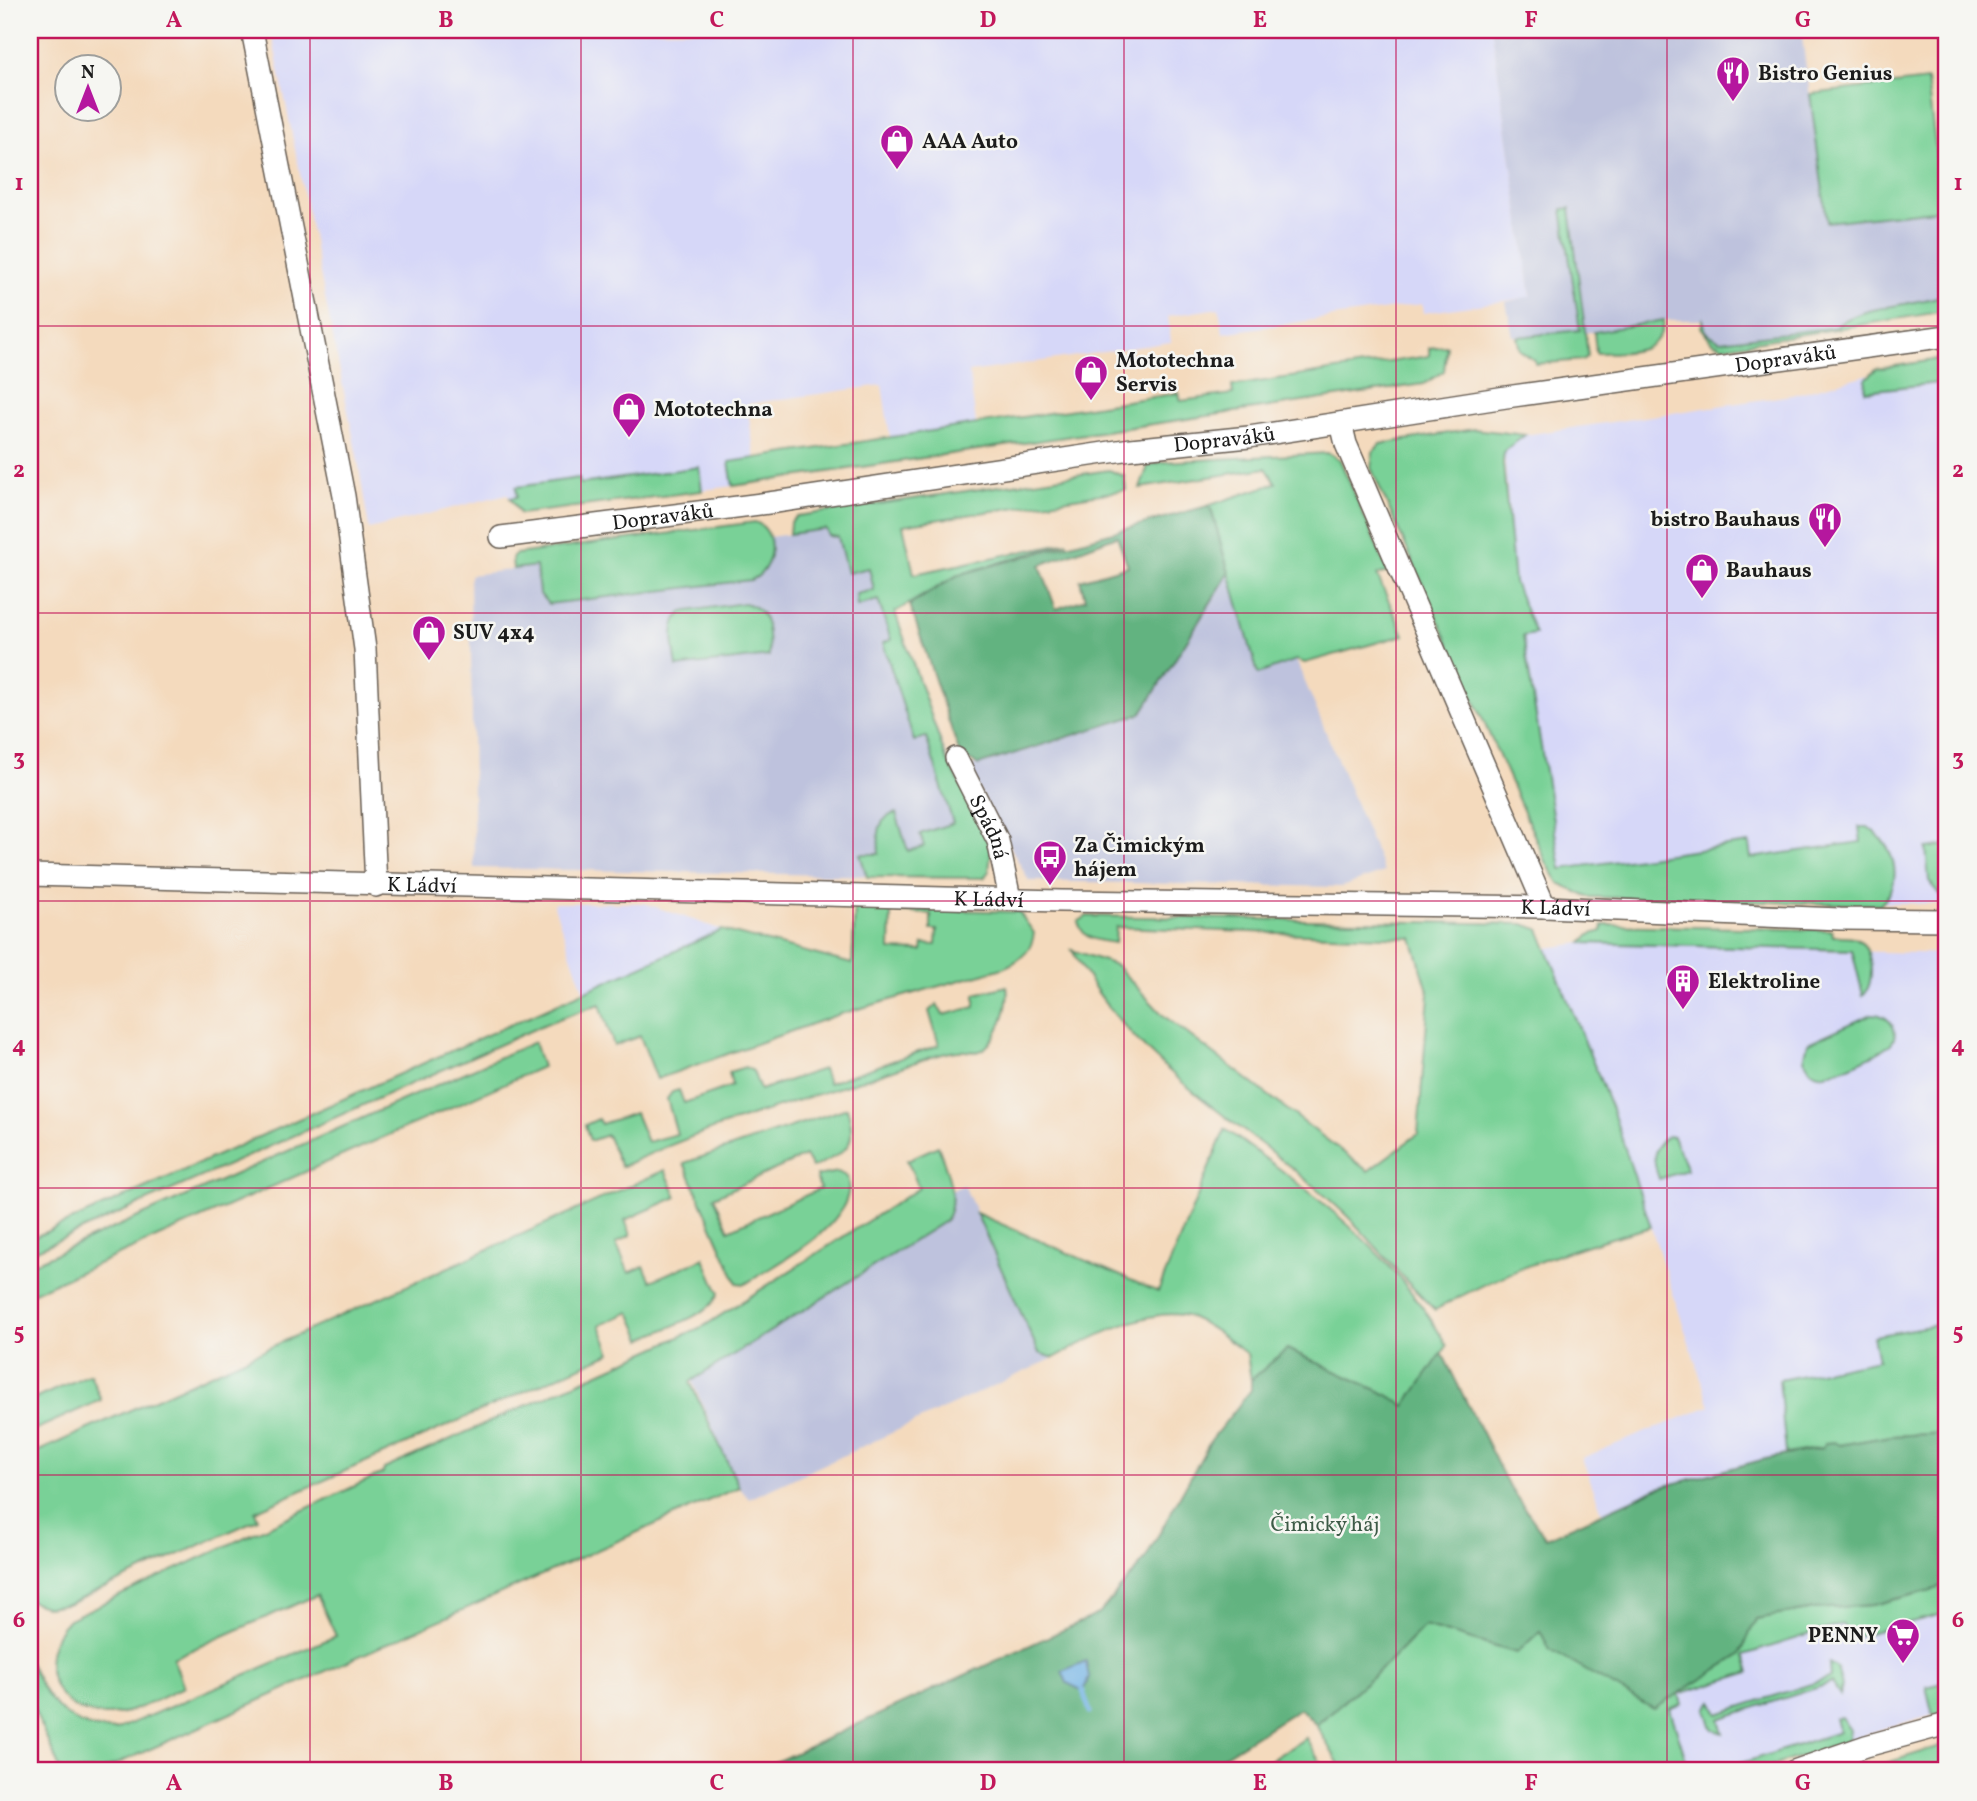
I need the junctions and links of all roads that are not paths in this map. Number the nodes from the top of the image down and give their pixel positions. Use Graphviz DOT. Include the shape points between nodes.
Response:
graph roads {
  1 [pos="252,30"];
  2 [pos="1947,336"];
  3 [pos="1341,423"];
  4 [pos="501,537"];
  5 [pos="957,758"];
  6 [pos="30,875"];
  7 [pos="376,886"];
  8 [pos="1010,899"];
  9 [pos="1545,907"];
  10 [pos="1947,920"];
  11 [pos="1947,1724"];
  12 [pos="1794,1771"];
  1 -- 7 [label="street" via="344,496 365,649"];
  2 -- 3 [label="street, Dopraváků"];
  3 -- 4 [label="street, Dopraváků"];
  3 -- 9 [label="street" via="1409,594"];
  5 -- 8 [label="street, Spádná" via="998,841"];
  6 -- 7 [label="street, K Ládví"];
  7 -- 8 [label="street, K Ládví"];
  8 -- 9 [label="street, K Ládví"];
  9 -- 10 [label="street, K Ládví"];
  11 -- 12 [label="street" via="1866,1745"];
}
